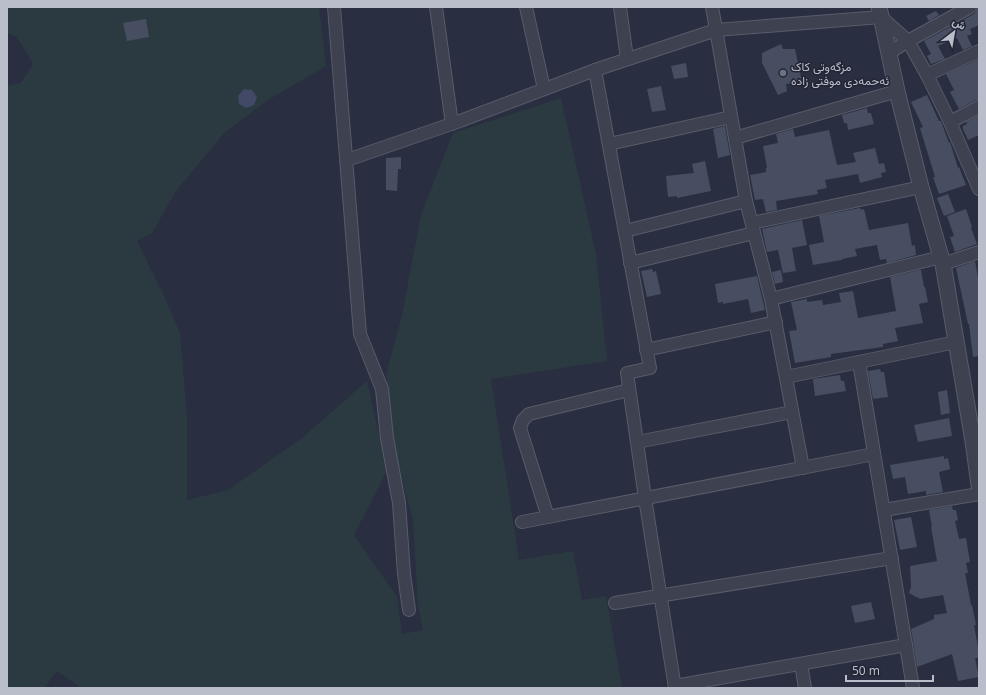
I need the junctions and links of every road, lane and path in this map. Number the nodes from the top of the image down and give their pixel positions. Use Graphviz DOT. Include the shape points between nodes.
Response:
graph roads {
  1 [pos="334,7"];
  2 [pos="436,7"];
  3 [pos="526,7"];
  4 [pos="620,7"];
  5 [pos="712,7"];
  6 [pos="970,7"];
  7 [pos="880,12"];
  8 [pos="716,30"];
  9 [pos="908,41"];
  10 [pos="979,51"];
  11 [pos="889,53"];
  12 [pos="627,59"];
  13 [pos="595,70"];
  14 [pos="928,75"];
  15 [pos="544,89"];
  16 [pos="897,91"];
  17 [pos="979,108"];
  18 [pos="732,117"];
  19 [pos="950,122"];
  20 [pos="452,124"];
  21 [pos="735,138"];
  22 [pos="609,144"];
  23 [pos="347,160"];
  24 [pos="975,171"];
  25 [pos="921,187"];
  26 [pos="979,190"];
  27 [pos="746,201"];
  28 [pos="753,228"];
  29 [pos="625,231"];
  30 [pos="979,252"];
  31 [pos="942,261"];
  32 [pos="630,263"];
  33 [pos="771,299"];
  34 [pos="776,322"];
  35 [pos="956,342"];
  36 [pos="646,350"];
  37 [pos="859,362"];
  38 [pos="786,377"];
  39 [pos="629,390"];
  40 [pos="792,412"];
  41 [pos="976,441"];
  42 [pos="637,442"];
  43 [pos="874,454"];
  44 [pos="802,468"];
  45 [pos="979,485"];
  46 [pos="979,494"];
  47 [pos="645,498"];
  48 [pos="884,510"];
  49 [pos="548,517"];
  50 [pos="522,522"];
  51 [pos="892,558"];
  52 [pos="661,595"];
  53 [pos="615,603"];
  54 [pos="409,610"];
  55 [pos="906,645"];
  56 [pos="801,664"];
  57 [pos="675,687"];
  58 [pos="805,688"];
  59 [pos="913,688"];
  1 -- 23 [label="street"];
  2 -- 20 [label="street"];
  3 -- 15 [label="street"];
  4 -- 12 [label="street"];
  5 -- 8 [label="street"];
  6 -- 9 [label="street"];
  7 -- 8 [label="street"];
  7 -- 9 [label="street"];
  7 -- 11 [label="street"];
  8 -- 12 [label="street"];
  8 -- 18 [label="street"];
  9 -- 11 [label="street"];
  9 -- 14 [label="street"];
  10 -- 14 [label="street"];
  11 -- 16 [label="street"];
  12 -- 13 [label="street"];
  13 -- 15 [label="street"];
  13 -- 22 [label="street"];
  14 -- 19 [label="street"];
  15 -- 20 [label="street"];
  16 -- 21 [label="street"];
  16 -- 25 [label="street"];
  17 -- 19 [label="street"];
  18 -- 21 [label="street"];
  18 -- 22 [label="street"];
  19 -- 24 [label="street"];
  20 -- 23 [label="street"];
  21 -- 27 [label="street"];
  22 -- 29 [label="street"];
  23 -- 54 [label="street" via="360,334 382,389 387,438 399,503"];
  24 -- 26 [label="street"];
  25 -- 28 [label="street"];
  25 -- 31 [label="street"];
  27 -- 28 [label="street"];
  27 -- 29 [label="street"];
  28 -- 32 [label="street"];
  28 -- 33 [label="street"];
  29 -- 32 [label="street"];
  30 -- 31 [label="street"];
  31 -- 33 [label="street"];
  31 -- 35 [label="street"];
  32 -- 36 [label="street"];
  33 -- 34 [label="street"];
  34 -- 36 [label="street"];
  34 -- 38 [label="street"];
  35 -- 37 [label="street"];
  35 -- 41 [label="street"];
  36 -- 39 [label="street" via="650,368 627,373"];
  37 -- 38 [label="street"];
  37 -- 43 [label="street"];
  38 -- 40 [label="street"];
  39 -- 42 [label="street"];
  39 -- 49 [label="street" via="529,414 523,420 520,428"];
  40 -- 42 [label="street"];
  40 -- 44 [label="street"];
  41 -- 45 [label="street"];
  42 -- 47 [label="street"];
  43 -- 44 [label="street"];
  43 -- 48 [label="street"];
  44 -- 47 [label="street"];
  46 -- 48 [label="street"];
  47 -- 49 [label="street"];
  47 -- 52 [label="street"];
  48 -- 51 [label="street"];
  49 -- 50 [label="street"];
  51 -- 52 [label="street"];
  51 -- 55 [label="street"];
  52 -- 53 [label="street"];
  52 -- 57 [label="street"];
  55 -- 56 [label="street"];
  55 -- 59 [label="street"];
  56 -- 57 [label="street"];
  56 -- 58 [label="street"];
}
